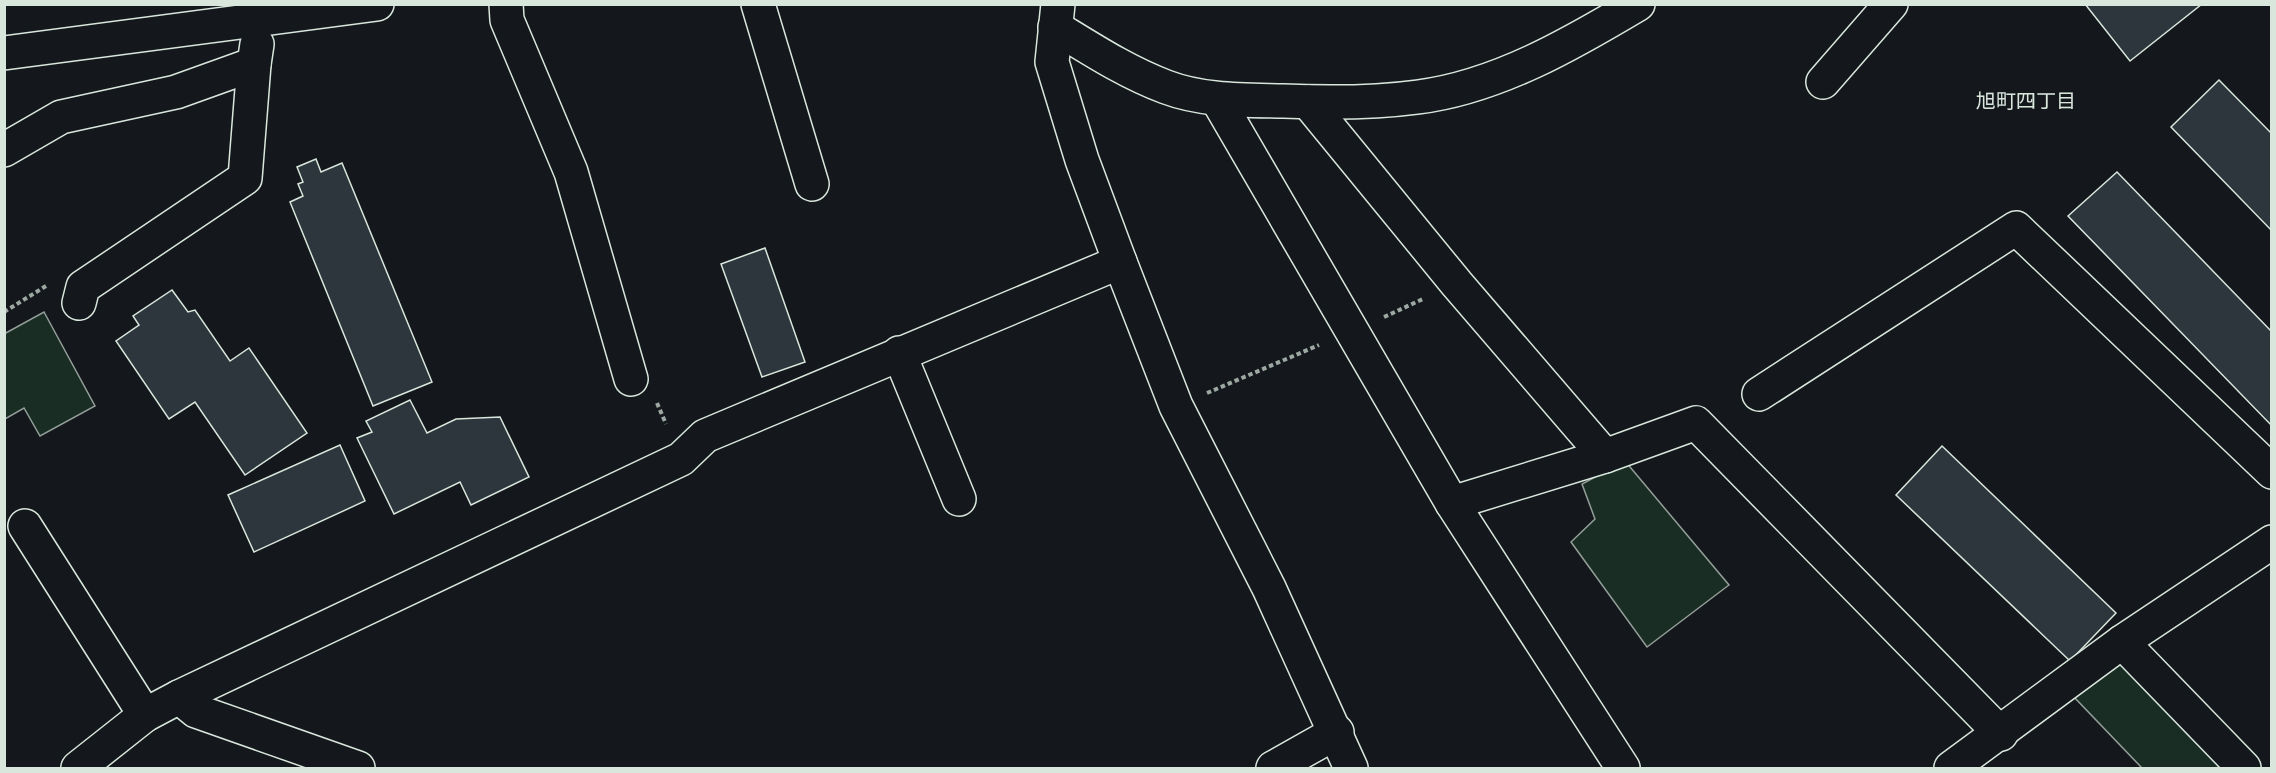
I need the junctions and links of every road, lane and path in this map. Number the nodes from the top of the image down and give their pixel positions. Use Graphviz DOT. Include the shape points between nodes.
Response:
graph roads {
  1 [pos="377,4"];
  2 [pos="506,4"];
  3 [pos="758,4"];
  4 [pos="1638,4"];
  5 [pos="1891,4"];
  6 [pos="1056,16"];
  7 [pos="260,21"];
  8 [pos="4,53"];
  9 [pos="254,64"];
  10 [pos="1823,81"];
  11 [pos="1216,99"];
  12 [pos="1308,102"];
  13 [pos="4,150"];
  14 [pos="812,184"];
  15 [pos="1120,262"];
  16 [pos="79,303"];
  17 [pos="899,353"];
  18 [pos="631,379"];
  19 [pos="1760,394"];
  20 [pos="1605,456"];
  21 [pos="681,459"];
  22 [pos="2271,472"];
  23 [pos="959,499"];
  24 [pos="1452,503"];
  25 [pos="25,525"];
  26 [pos="2271,542"];
  27 [pos="2122,642"];
  28 [pos="179,697"];
  29 [pos="145,715"];
  30 [pos="1337,732"];
  31 [pos="2001,734"];
  32 [pos="78,768"];
  33 [pos="358,768"];
  34 [pos="1273,768"];
  35 [pos="1351,768"];
  36 [pos="1623,768"];
  37 [pos="1951,768"];
  38 [pos="2244,768"];
  1 -- 7 [label="street"];
  2 -- 18 [label="street" via="507,20 571,172"];
  3 -- 14 [label="street"];
  4 -- 12 [label="street" via="1560,49 1460,88 1420,97 1366,102"];
  5 -- 10 [label="street"];
  6 -- 11 [label="street" via="1123,69 1168,88"];
  6 -- 15 [label="street" via="1052,62 1082,160"];
  7 -- 8 [label="street"];
  7 -- 9 [label="street"];
  9 -- 13 [label="street" via="176,92 61,117"];
  9 -- 16 [label="street" via="245,178 83,287"];
  11 -- 12 [label="street"];
  11 -- 24 [label="street"];
  12 -- 20 [label="street"];
  15 -- 17 [label="street"];
  15 -- 30 [label="street" via="1176,406"];
  17 -- 21 [label="street" via="705,436"];
  17 -- 23 [label="street"];
  18 -- 21 [label="path" via="654,394"];
  19 -- 22 [label="street" via="2016,228"];
  20 -- 24 [label="street"];
  20 -- 31 [label="street" via="1696,423"];
  21 -- 28 [label="street"];
  24 -- 36 [label="street"];
  25 -- 29 [label="street"];
  26 -- 27 [label="street"];
  27 -- 31 [label="street"];
  27 -- 38 [label="street"];
  28 -- 29 [label="street"];
  28 -- 33 [label="street" via="196,711"];
  29 -- 32 [label="street"];
  30 -- 34 [label="street"];
  30 -- 35 [label="street"];
  31 -- 37 [label="street"];
}
